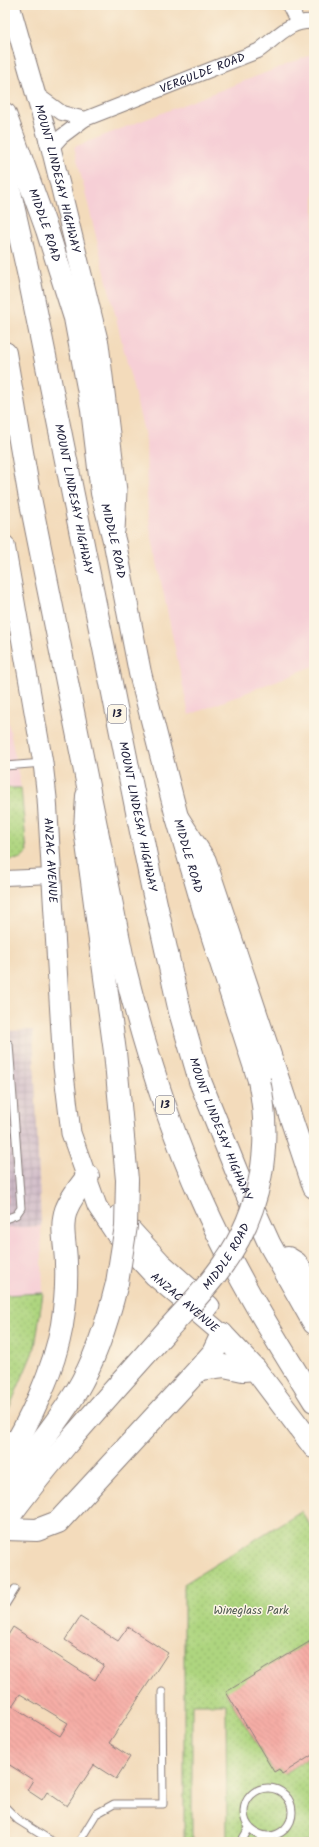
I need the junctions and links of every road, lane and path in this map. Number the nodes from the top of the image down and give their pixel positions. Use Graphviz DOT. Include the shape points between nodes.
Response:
graph roads {
  1 [pos="10,5"];
  2 [pos="289,5"];
  3 [pos="314,22"];
  4 [pos="298,23"];
  5 [pos="36,94"];
  6 [pos="5,114"];
  7 [pos="85,119"];
  8 [pos="51,148"];
  9 [pos="5,170"];
  10 [pos="5,353"];
  11 [pos="115,544"];
  12 [pos="6,551"];
  13 [pos="10,605"];
  14 [pos="43,764"];
  15 [pos="5,766"];
  16 [pos="88,782"];
  17 [pos="177,817"];
  18 [pos="52,876"];
  19 [pos="5,878"];
  20 [pos="5,1045"];
  21 [pos="88,1176"];
  22 [pos="314,1187"];
  23 [pos="5,1219"];
  24 [pos="270,1244"];
  25 [pos="314,1289"];
  26 [pos="314,1323"];
  27 [pos="222,1334"];
  28 [pos="199,1369"];
  29 [pos="255,1370"];
  30 [pos="314,1401"];
  31 [pos="13,1434"];
  32 [pos="314,1447"];
  33 [pos="5,1462"];
  34 [pos="5,1488"];
  35 [pos="5,1522"];
  36 [pos="5,1529"];
  37 [pos="15,1589"];
  38 [pos="5,1605"];
  39 [pos="162,1692"];
  40 [pos="5,1807"];
  41 [pos="249,1828"];
  42 [pos="265,1836"];
  43 [pos="53,1842"];
  44 [pos="79,1842"];
  45 [pos="241,1842"];
  46 [pos="259,1842"];
  1 -- 5 [label="main road, MOUNT LINDESAY HIGHWAY"];
  2 -- 4 [label="street"];
  3 -- 4 [label="street, VERGULDE ROAD"];
  4 -- 7 [label="street, VERGULDE ROAD" via="282,31 272,42 258,51"];
  5 -- 7 [label="street" via="62,113"];
  5 -- 8 [label="main road, MOUNT LINDESAY HIGHWAY"];
  6 -- 11 [label="main road, MIDDLE ROAD" via="75,318 92,409 102,493"];
  7 -- 8 [label="street, VERGULDE ROAD"];
  8 -- 11 [label="main road, MOUNT LINDESAY HIGHWAY" via="99,344 117,492"];
  9 -- 24 [label="main road, MOUNT LINDESAY HIGHWAY / 13" via="172,979 191,1051 214,1119"];
  10 -- 16 [label="main road, 13" via="29,493"];
  11 -- 17 [label="main road, MIDDLE ROAD" via="140,673"];
  12 -- 13 [label="main road, ANZAC AVENUE"];
  13 -- 14 [label="main road, ANZAC AVENUE"];
  14 -- 15 [label="lane"];
  14 -- 18 [label="main road, ANZAC AVENUE"];
  16 -- 30 [label="main road, 13" via="130,988 170,1121 219,1236 281,1349"];
  16 -- 34 [label="main road, bridge" via="85,829 115,1052 127,1180 126,1226 117,1283 99,1343 76,1391"];
  17 -- 22 [label="main road" via="205,861"];
  17 -- 35 [label="main road, MIDDLE ROAD, bridge" via="259,1080 265,1128 264,1161 254,1202 246,1226 221,1268 27,1492"];
  18 -- 19 [label="street"];
  18 -- 21 [label="main road, ANZAC AVENUE" via="67,1106 71,1133"];
  20 -- 23 [label="lane" via="9,1044 20,1208 16,1215"];
  21 -- 27 [label="main road, ANZAC AVENUE" via="144,1244 213,1308 219,1317"];
  21 -- 31 [label="main road" via="71,1200 64,1219 66,1292 62,1326 43,1386"];
  24 -- 25 [label="main road" via="296,1263"];
  24 -- 26 [label="main road, MOUNT LINDESAY HIGHWAY / 13"];
  27 -- 28 [label="main road" via="213,1352"];
  27 -- 29 [label="main road"];
  28 -- 29 [label="main road" via="224,1366"];
  28 -- 36 [label="main road" via="58,1522 37,1530"];
  29 -- 32 [label="main road"];
  31 -- 33 [label="main road"];
  37 -- 38 [label="lane"];
  39 -- 44 [label="lane" via="163,1804 114,1804 96,1814"];
  40 -- 43 [label="lane" via="18,1820"];
  41 -- 42 [label="lane" via="256,1834"];
  41 -- 42 [label="lane" via="244,1809 250,1797 255,1792 269,1788 282,1793 291,1804 292,1818 278,1834"];
  41 -- 45 [label="lane"];
  42 -- 46 [label="lane"];
}
